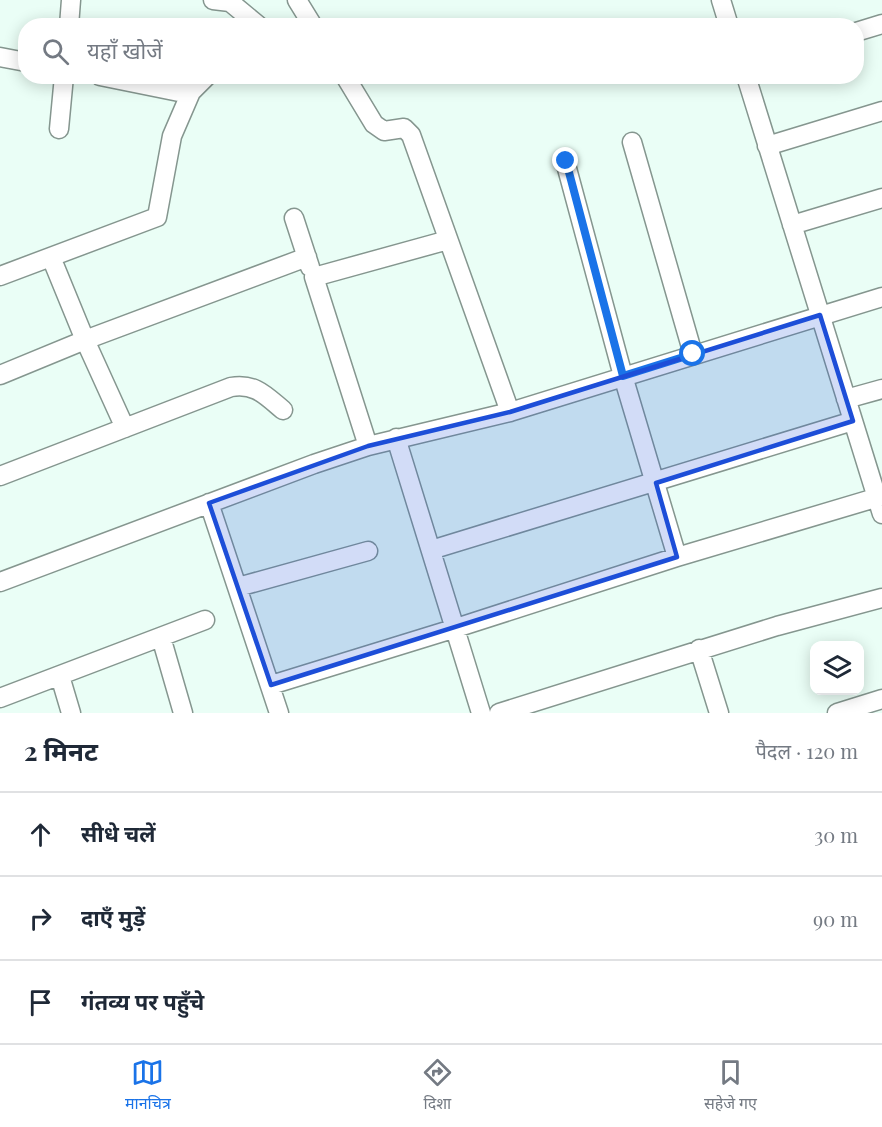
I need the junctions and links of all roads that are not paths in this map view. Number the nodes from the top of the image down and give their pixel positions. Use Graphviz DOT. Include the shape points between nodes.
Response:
graph roads {
  1 [pos="71,0"];
  2 [pos="297,0"];
  3 [pos="721,0"];
  4 [pos="230,7"];
  5 [pos="70,18"];
  6 [pos="247,18"];
  7 [pos="308,18"];
  8 [pos="727,18"];
  9 [pos="882,24"];
  10 [pos="864,30"];
  11 [pos="0,57"];
  12 [pos="18,60"];
  13 [pos="63,84"];
  14 [pos="139,84"];
  15 [pos="202,84"];
  16 [pos="350,84"];
  17 [pos="748,84"];
  18 [pos="191,92"];
  19 [pos="882,111"];
  20 [pos="59,129"];
  21 [pos="632,142"];
  22 [pos="767,146"];
  23 [pos="566,161"];
  24 [pos="882,198"];
  25 [pos="294,218"];
  26 [pos="792,225"];
  27 [pos="448,240"];
  28 [pos="51,257"];
  29 [pos="307,257"];
  30 [pos="0,276"];
  31 [pos="314,278"];
  32 [pos="882,297"];
  33 [pos="820,315"];
  34 [pos="85,340"];
  35 [pos="693,354"];
  36 [pos="0,375"];
  37 [pos="623,376"];
  38 [pos="882,389"];
  39 [pos="846,399"];
  40 [pos="283,410"];
  41 [pos="510,412"];
  42 [pos="853,421"];
  43 [pos="125,428"];
  44 [pos="396,438"];
  45 [pos="368,446"];
  46 [pos="0,476"];
  47 [pos="656,483"];
  48 [pos="880,502"];
  49 [pos="209,503"];
  50 [pos="431,550"];
  51 [pos="368,551"];
  52 [pos="677,557"];
  53 [pos="0,582"];
  54 [pos="238,587"];
  55 [pos="882,598"];
  56 [pos="205,620"];
  57 [pos="456,628"];
  58 [pos="161,637"];
  59 [pos="699,649"];
  60 [pos="60,676"];
  61 [pos="271,685"];
  62 [pos="0,698"];
  63 [pos="882,699"];
  64 [pos="71,713"];
  65 [pos="183,713"];
  66 [pos="279,713"];
  67 [pos="481,713"];
  68 [pos="499,713"];
  69 [pos="719,713"];
  70 [pos="837,713"];
  1 -- 5 [label="street"];
  2 -- 7 [label="street"];
  3 -- 8 [label="street"];
  4 -- 6 [label="street"];
  9 -- 10 [label="street"];
  11 -- 12 [label="street"];
  13 -- 20 [label="street"];
  14 -- 18 [label="street"];
  15 -- 18 [label="street"];
  16 -- 27 [label="street" via="374,124 384,131 404,128 411,135"];
  17 -- 22 [label="street"];
  18 -- 28 [label="street" via="172,136 157,217"];
  19 -- 22 [label="street"];
  21 -- 35 [label="street"];
  22 -- 26 [label="street"];
  23 -- 37 [label="street"];
  24 -- 26 [label="street"];
  25 -- 29 [label="street"];
  26 -- 33 [label="street"];
  27 -- 31 [label="street"];
  27 -- 41 [label="street"];
  28 -- 30 [label="street"];
  28 -- 34 [label="street"];
  29 -- 31 [label="street"];
  29 -- 34 [label="street"];
  31 -- 45 [label="street"];
  32 -- 33 [label="street"];
  33 -- 35 [label="street"];
  33 -- 39 [label="street"];
  34 -- 36 [label="street"];
  34 -- 43 [label="street"];
  35 -- 37 [label="street"];
  37 -- 41 [label="street"];
  37 -- 47 [label="street"];
  38 -- 39 [label="street"];
  39 -- 42 [label="street"];
  40 -- 43 [label="street" via="253,387 244,385"];
  41 -- 44 [label="street"];
  42 -- 47 [label="street"];
  42 -- 48 [label="street"];
  43 -- 46 [label="street"];
  44 -- 45 [label="street"];
  44 -- 50 [label="street"];
  45 -- 49 [label="street"];
  47 -- 50 [label="street"];
  47 -- 52 [label="street"];
  48 -- 52 [label="street"];
  49 -- 53 [label="street"];
  49 -- 54 [label="street"];
  50 -- 57 [label="street"];
  51 -- 54 [label="street"];
  52 -- 57 [label="street"];
  54 -- 61 [label="street"];
  55 -- 59 [label="street"];
  56 -- 58 [label="street"];
  57 -- 61 [label="street"];
  57 -- 67 [label="street"];
  58 -- 60 [label="street"];
  58 -- 65 [label="street"];
  59 -- 68 [label="street"];
  59 -- 69 [label="street"];
  60 -- 62 [label="street"];
  60 -- 64 [label="street"];
  61 -- 66 [label="street"];
  63 -- 70 [label="street"];
}
